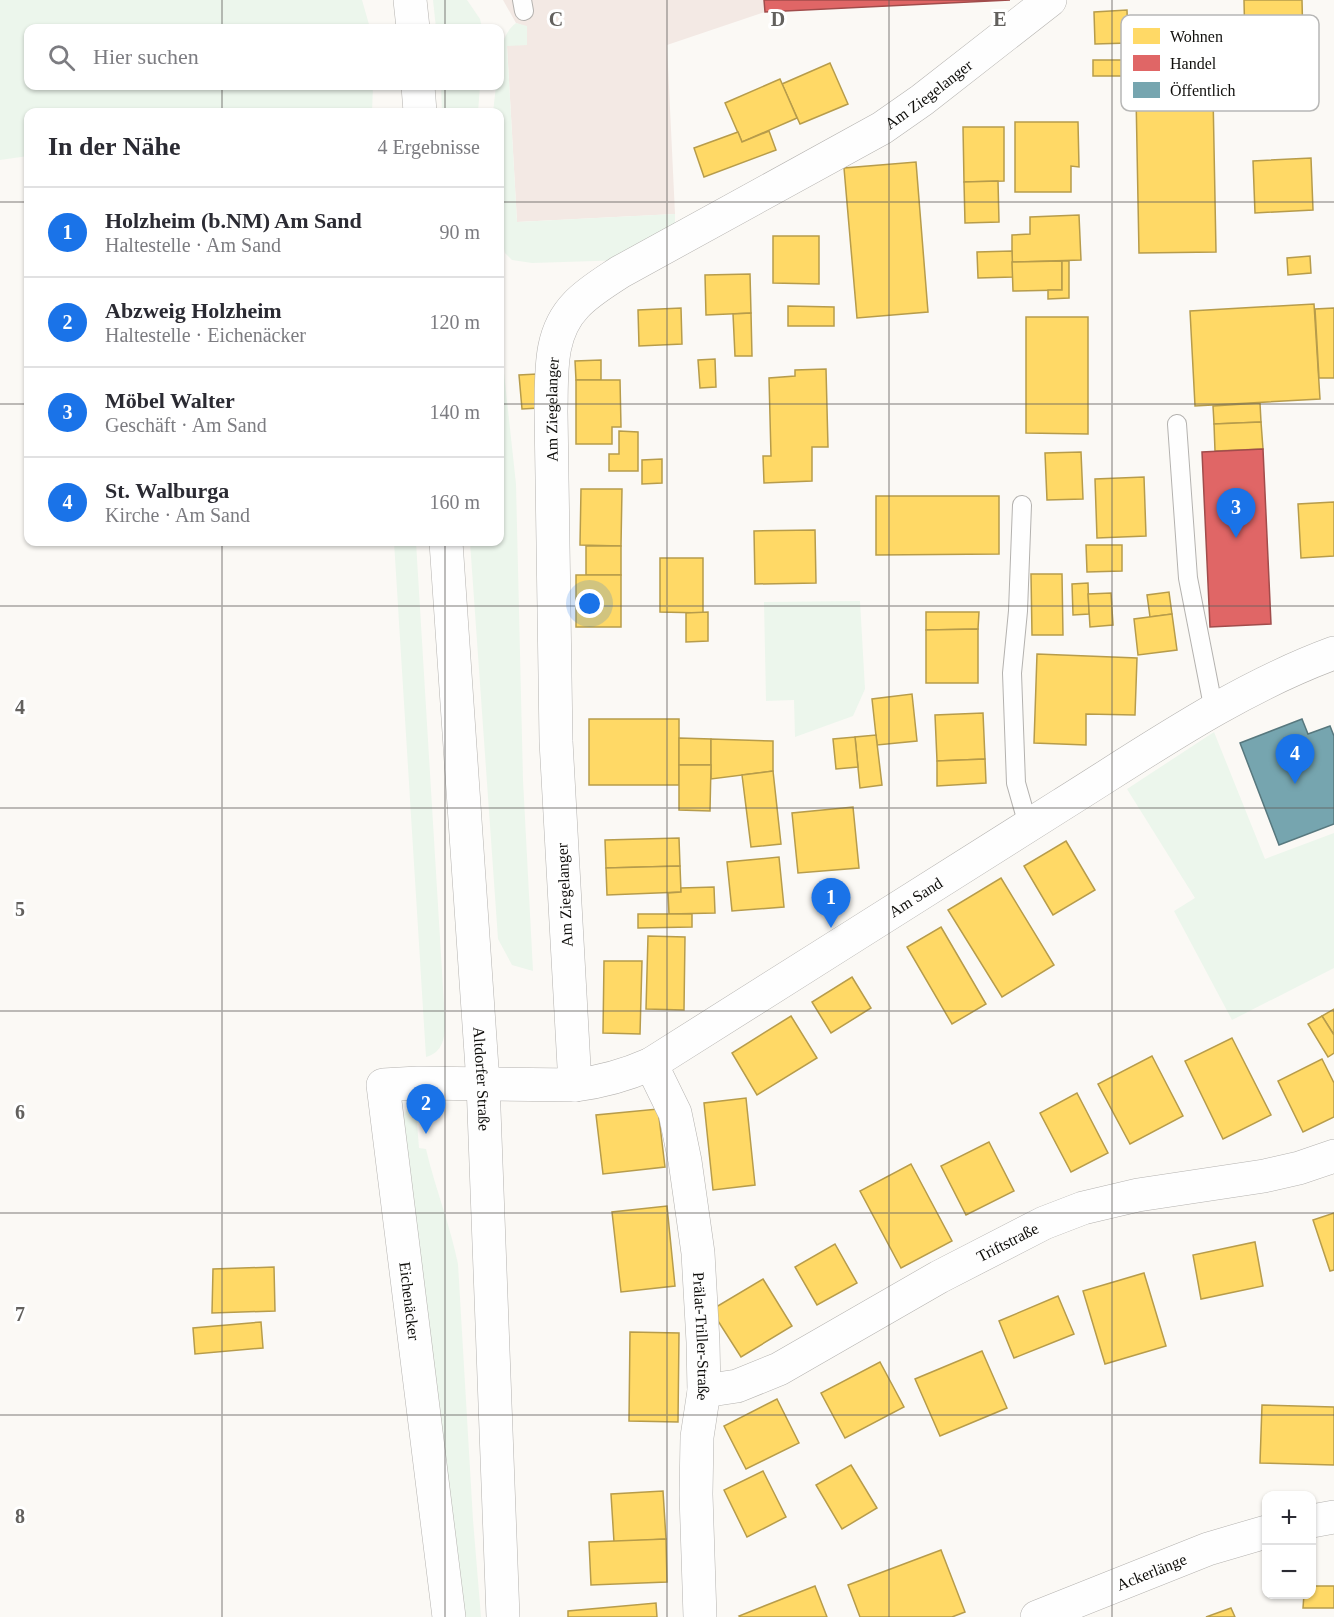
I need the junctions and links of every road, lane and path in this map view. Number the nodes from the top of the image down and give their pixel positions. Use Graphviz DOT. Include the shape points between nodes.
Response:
graph roads {
  1 [pos="410,0"];
  2 [pos="1050,0"];
  3 [pos="413,24"];
  4 [pos="418,90"];
  5 [pos="420,108"];
  6 [pos="1177,424"];
  7 [pos="1022,505"];
  8 [pos="446,546"];
  9 [pos="1334,653"];
  10 [pos="1214,711"];
  11 [pos="1028,825"];
  12 [pos="651,1064"];
  13 [pos="483,1083"];
  14 [pos="575,1084"];
  15 [pos="1334,1156"];
  16 [pos="704,1391"];
  17 [pos="1334,1517"];
  18 [pos="1316,1520"];
  19 [pos="1262,1533"];
  20 [pos="449,1617"];
  21 [pos="503,1617"];
  22 [pos="700,1617"];
  23 [pos="1037,1617"];
  1 -- 3 [label="street"];
  2 -- 14 [label="street, Am Ziegelanger" via="882,128 620,272 576,306 555,339 550,411 556,741"];
  4 -- 5 [label="street"];
  6 -- 10 [label="lane" via="1188,579"];
  7 -- 11 [label="lane" via="1012,673 1016,783"];
  8 -- 13 [label="street, Altdorfer Straße"];
  9 -- 10 [label="street, Am Sand" via="1300,665"];
  10 -- 11 [label="street, Am Sand"];
  11 -- 12 [label="street, Am Sand"];
  12 -- 14 [label="street, Am Sand" via="599,1082"];
  12 -- 16 [label="street, Prälat-Triller-Straße" via="675,1113 685,1161 698,1253"];
  13 -- 14 [label="street, Am Sand"];
  13 -- 20 [label="street, Eichenäcker" via="383,1085"];
  13 -- 21 [label="street, Altdorfer Straße"];
  15 -- 16 [label="street, Triftstraße" via="1264,1176 1138,1195 1083,1208 1044,1223 939,1277 779,1369 737,1386"];
  16 -- 22 [label="street, Prälat-Triller-Straße" via="696,1482"];
  17 -- 18 [label="street"];
  19 -- 23 [label="street, Ackerlänge" via="1208,1549"];
}
